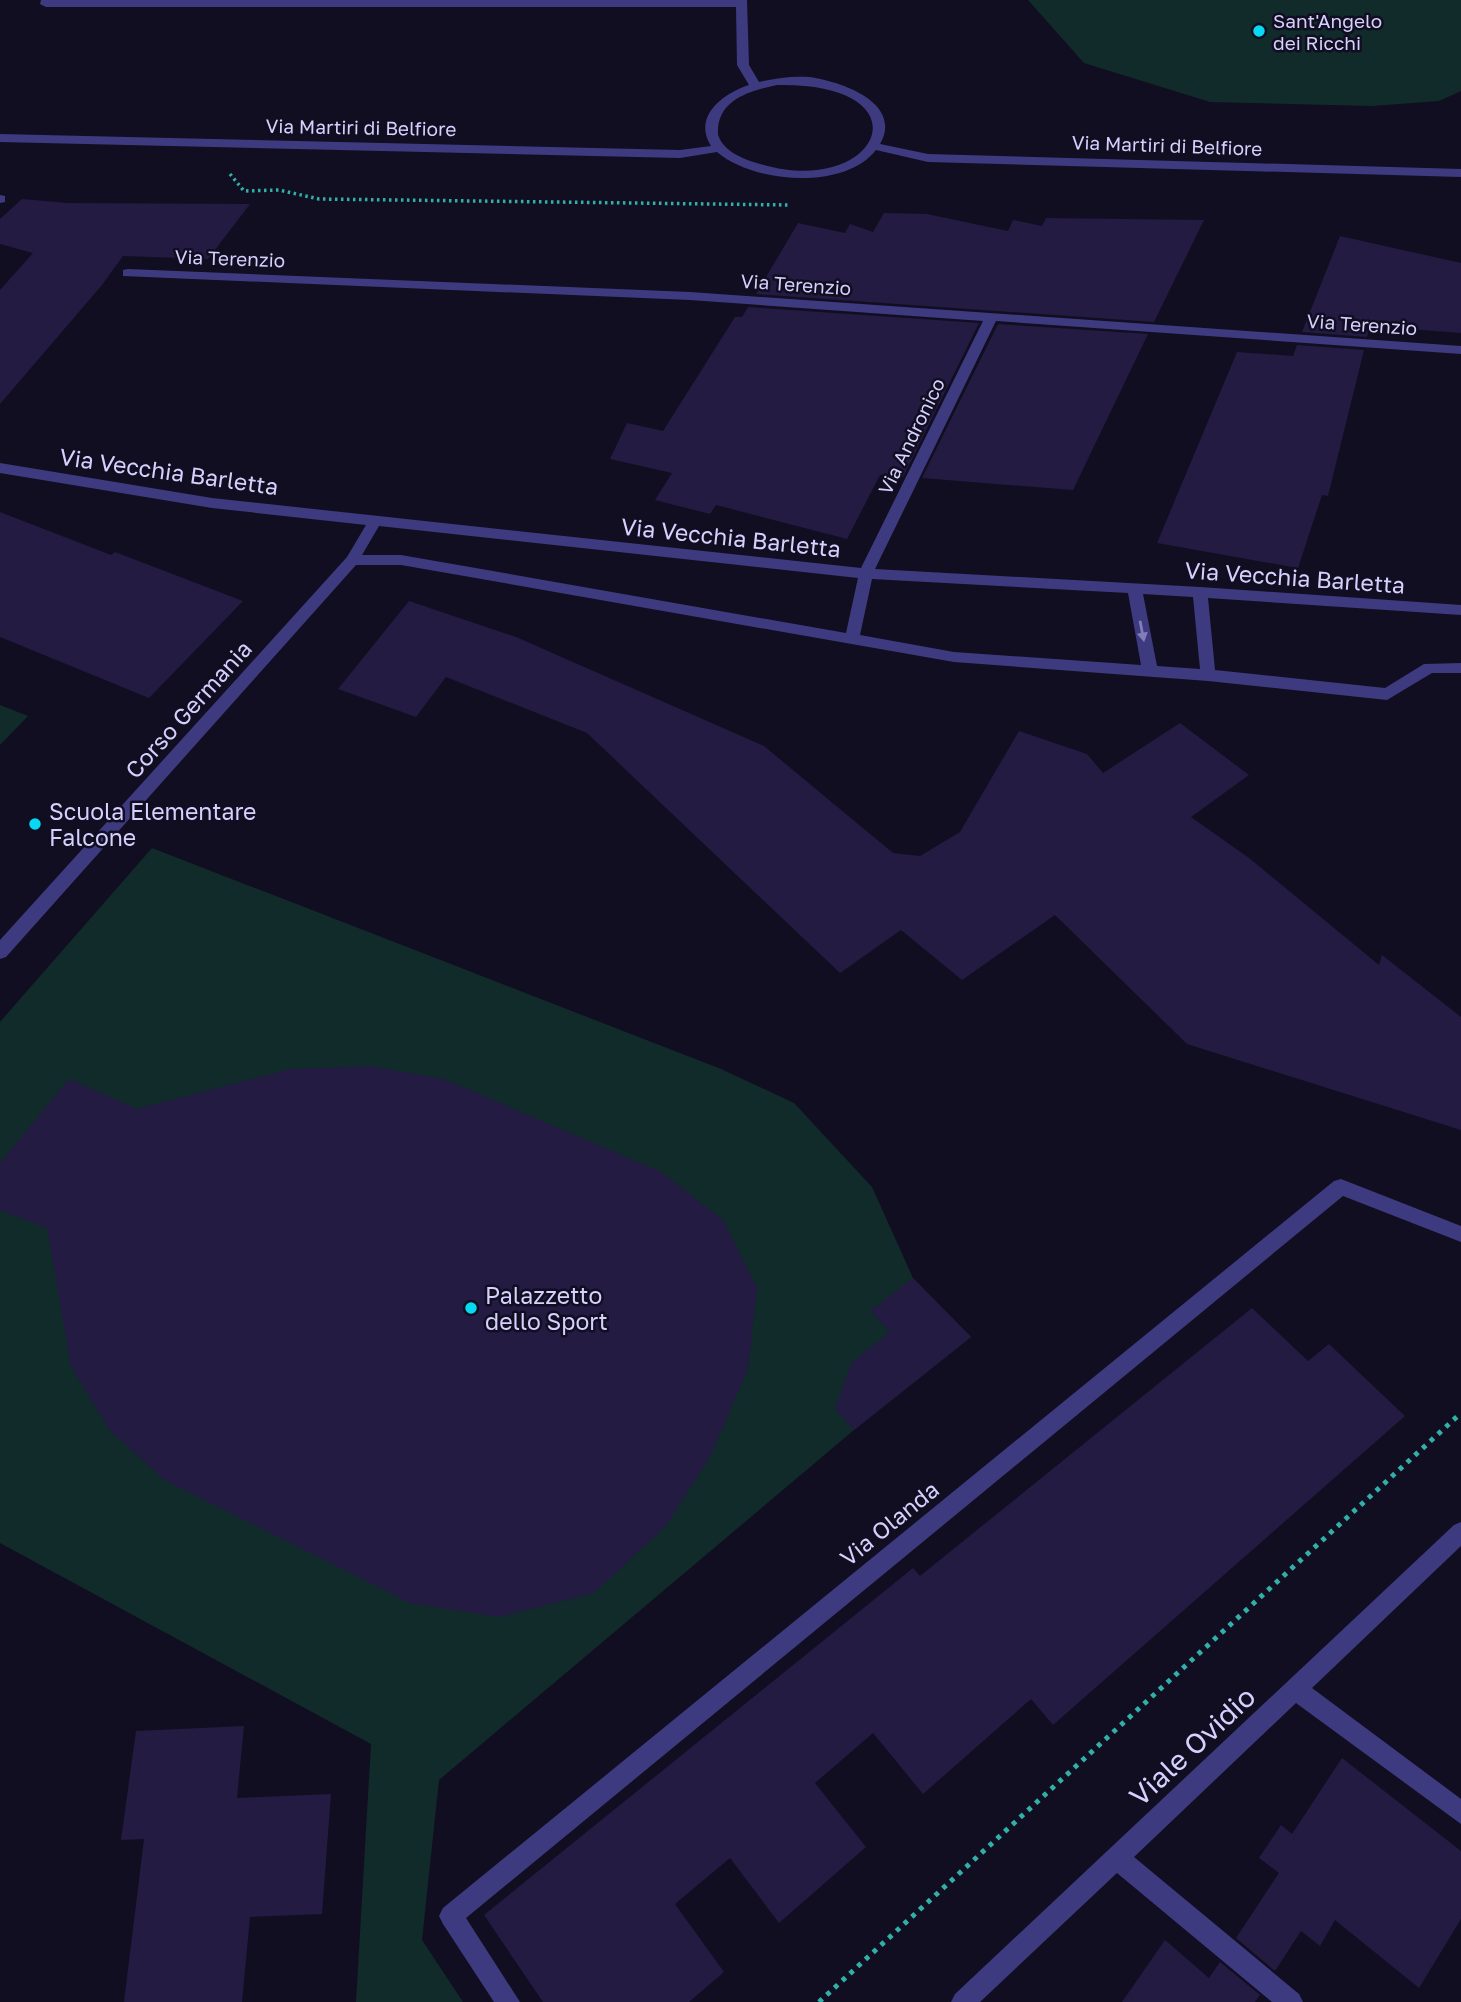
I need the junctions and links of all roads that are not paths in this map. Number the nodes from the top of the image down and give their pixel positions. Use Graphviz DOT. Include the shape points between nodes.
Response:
graph roads {
  1 [pos="47,0"];
  2 [pos="741,2"];
  3 [pos="756,86"];
  4 [pos="0,138"];
  5 [pos="873,146"];
  6 [pos="720,148"];
  7 [pos="1461,173"];
  8 [pos="128,273"];
  9 [pos="992,316"];
  10 [pos="1461,350"];
  11 [pos="0,468"];
  12 [pos="375,521"];
  13 [pos="352,560"];
  14 [pos="866,574"];
  15 [pos="1135,590"];
  16 [pos="1200,592"];
  17 [pos="1461,610"];
  18 [pos="852,638"];
  19 [pos="1461,668"];
  20 [pos="1150,672"];
  21 [pos="1208,675"];
  22 [pos="0,952"];
  23 [pos="1461,1234"];
  24 [pos="1460,1535"];
  25 [pos="1297,1690"];
  26 [pos="1461,1813"];
  27 [pos="1116,1857"];
  28 [pos="508,2002"];
  29 [pos="963,2002"];
  30 [pos="1291,2002"];
  1 -- 2 [label="street" via="46,4"];
  2 -- 3 [label="street" via="743,65"];
  3 -- 5 [label="street" via="810,81 841,88 864,100 879,117 880,135"];
  3 -- 6 [label="street" via="724,100 711,117 711,136"];
  4 -- 6 [label="street, Via Martiri di Belfiore" via="680,154"];
  5 -- 6 [label="street" via="846,167 814,174 780,174 748,167"];
  5 -- 7 [label="street, Via Martiri di Belfiore" via="928,158"];
  8 -- 9 [label="street, Via Terenzio" via="690,296"];
  9 -- 10 [label="street, Via Terenzio"];
  9 -- 14 [label="street, Via Andronico"];
  11 -- 12 [label="street, Via Vecchia Barletta" via="212,503"];
  12 -- 13 [label="street, Corso Germania"];
  12 -- 14 [label="street, Via Vecchia Barletta"];
  13 -- 18 [label="street" via="401,560"];
  13 -- 22 [label="street, Corso Germania"];
  14 -- 15 [label="street, Via Vecchia Barletta"];
  14 -- 18 [label="street, Via Andronico"];
  15 -- 16 [label="street, Via Vecchia Barletta"];
  15 -- 20 [label="street, one-way"];
  16 -- 17 [label="street, Via Vecchia Barletta"];
  16 -- 21 [label="street"];
  18 -- 20 [label="street" via="954,657"];
  19 -- 21 [label="street" via="1429,668 1387,694"];
  20 -- 21 [label="street"];
  23 -- 28 [label="street, Via Olanda" via="1341,1187 451,1916"];
  24 -- 25 [label="street, Viale Ovidio"];
  25 -- 26 [label="street"];
  25 -- 27 [label="street, Viale Ovidio"];
  27 -- 29 [label="street, Viale Ovidio"];
  27 -- 30 [label="street"];
}
